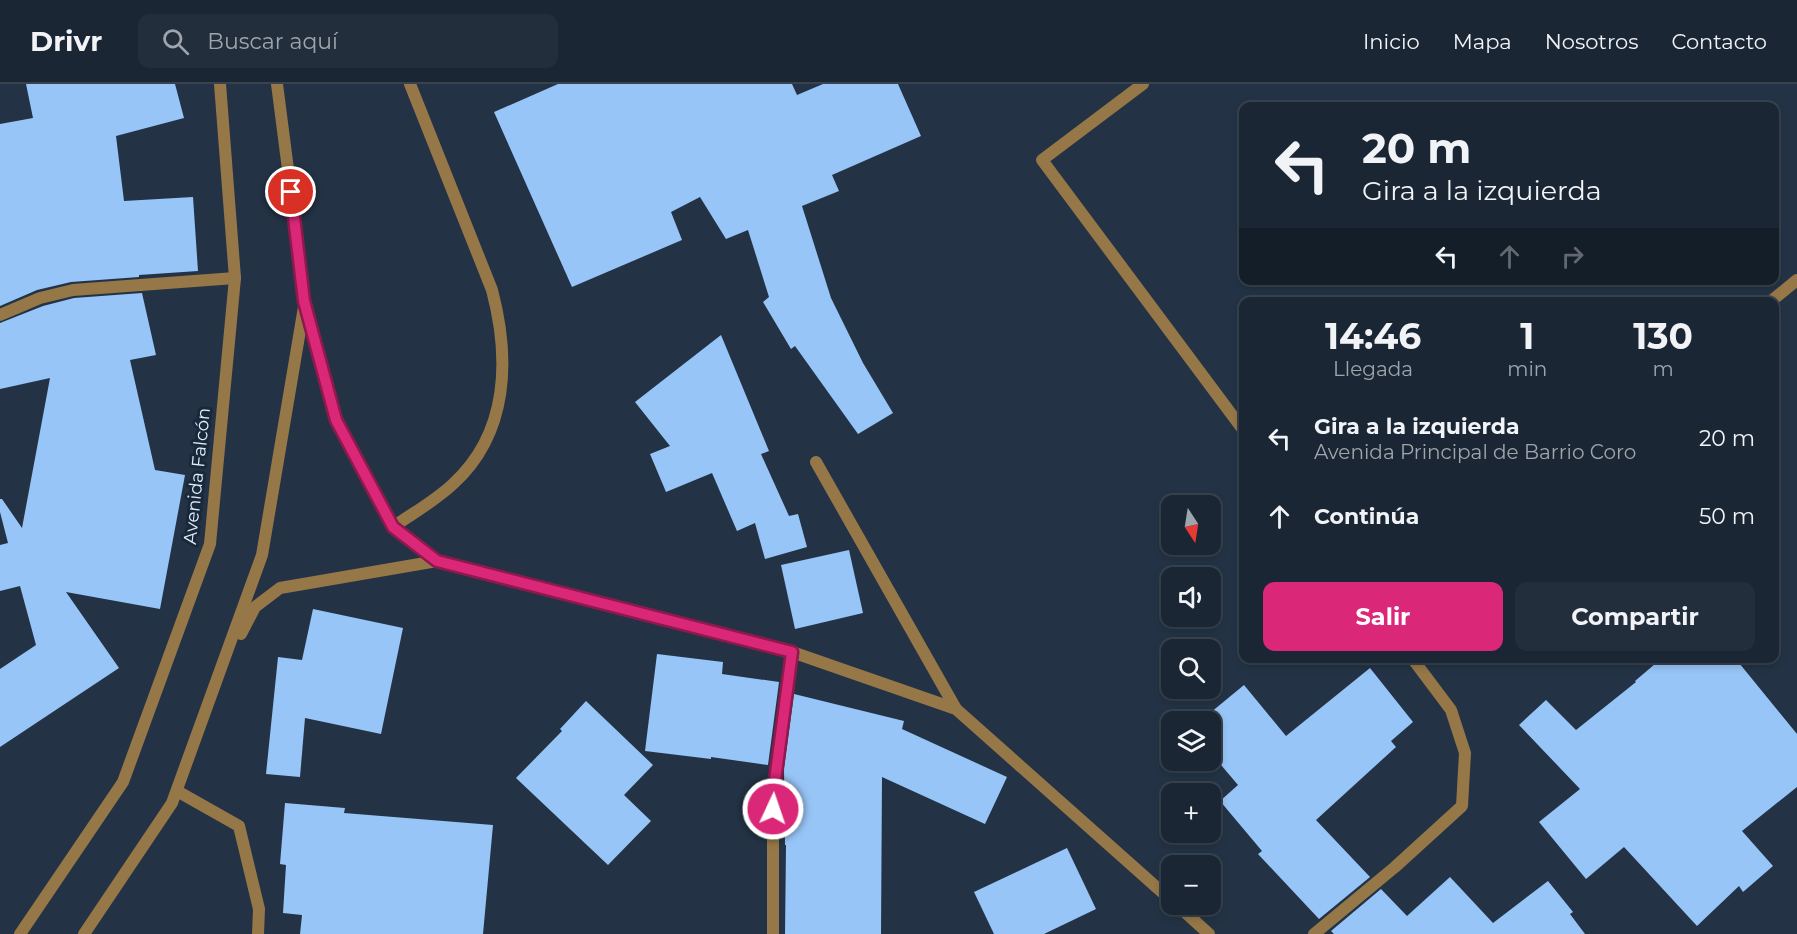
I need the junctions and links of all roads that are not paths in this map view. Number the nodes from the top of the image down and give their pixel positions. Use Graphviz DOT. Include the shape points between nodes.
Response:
graph roads {
  1 [pos="220,84"];
  2 [pos="277,84"];
  3 [pos="410,84"];
  4 [pos="1143,84"];
  5 [pos="235,278"];
  6 [pos="1797,280"];
  7 [pos="1776,297"];
  8 [pos="304,301"];
  9 [pos="0,315"];
  10 [pos="1239,425"];
  11 [pos="816,462"];
  12 [pos="393,527"];
  13 [pos="437,561"];
  14 [pos="792,652"];
  15 [pos="1416,663"];
  16 [pos="216,684"];
  17 [pos="956,709"];
  18 [pos="177,791"];
  19 [pos="1161,891"];
  20 [pos="1188,915"];
  21 [pos="20,934"];
  22 [pos="84,934"];
  23 [pos="258,934"];
  24 [pos="773,934"];
  25 [pos="1209,934"];
  26 [pos="1314,934"];
  1 -- 5 [label="street, Avenida Falcón"];
  2 -- 8 [label="street"];
  3 -- 12 [label="street" via="492,290 500,320 503,377 492,427 469,469 453,485"];
  4 -- 10 [label="street" via="1041,160"];
  5 -- 9 [label="street" via="73,290 40,298"];
  5 -- 21 [label="street, Avenida Falcón" via="210,544 123,782"];
  6 -- 7 [label="street"];
  8 -- 12 [label="street" via="336,420"];
  8 -- 16 [label="street" via="262,555"];
  11 -- 17 [label="street"];
  12 -- 13 [label="street"];
  13 -- 14 [label="street"];
  13 -- 16 [label="street" via="280,588 255,607"];
  14 -- 17 [label="street"];
  14 -- 24 [label="street" via="774,788"];
  15 -- 26 [label="street" via="1450,710 1465,753 1462,806"];
  16 -- 18 [label="street"];
  17 -- 19 [label="street"];
  18 -- 22 [label="street"];
  18 -- 23 [label="street" via="239,826 259,909"];
  20 -- 25 [label="street"];
}
